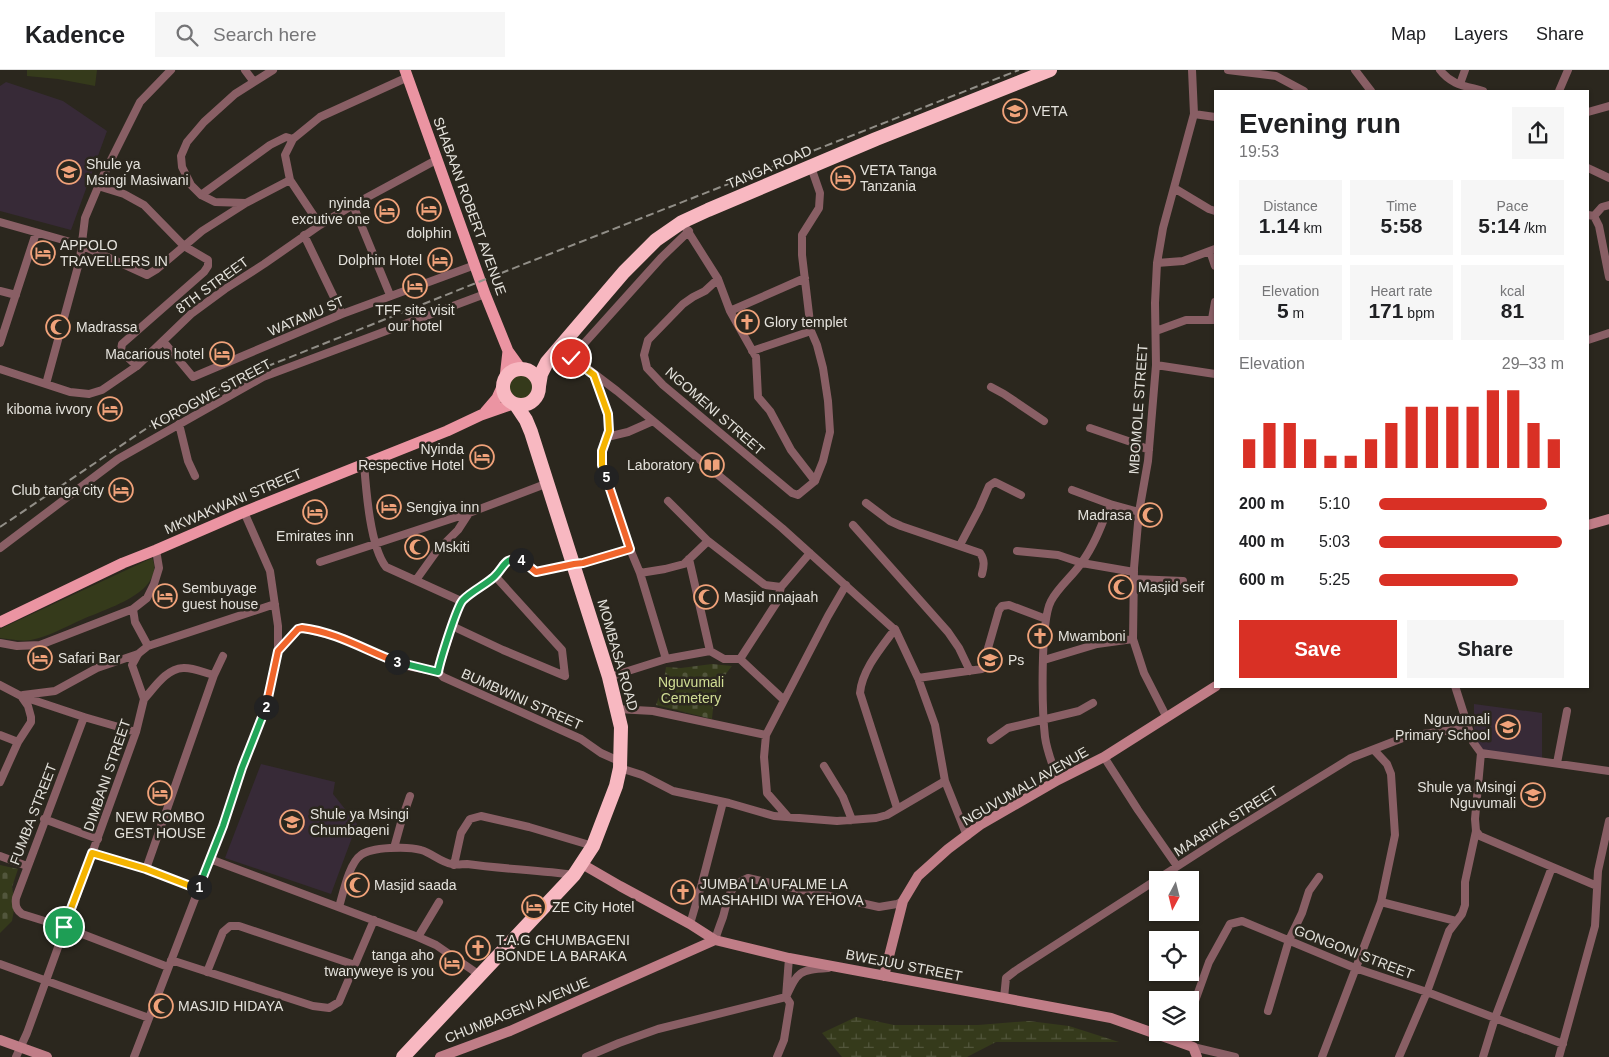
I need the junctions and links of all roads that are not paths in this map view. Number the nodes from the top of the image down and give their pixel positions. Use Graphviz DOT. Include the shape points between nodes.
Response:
graph roads {
  1 [pos="171,70"];
  2 [pos="245,70"];
  3 [pos="273,70"];
  4 [pos="1050,70"];
  5 [pos="1192,70"];
  6 [pos="1228,70"];
  7 [pos="1355,70"];
  8 [pos="1440,70"];
  9 [pos="1465,70"];
  10 [pos="1568,70"];
  11 [pos="407,74"];
  12 [pos="254,82"];
  13 [pos="1460,84"];
  14 [pos="1302,90"];
  15 [pos="1370,90"];
  16 [pos="1480,90"];
  17 [pos="1559,90"];
  18 [pos="1609,106"];
  19 [pos="1589,112"];
  20 [pos="1194,114"];
  21 [pos="1214,117"];
  22 [pos="293,140"];
  23 [pos="438,159"];
  24 [pos="811,167"];
  25 [pos="1589,168"];
  26 [pos="1609,178"];
  27 [pos="290,180"];
  28 [pos="98,186"];
  29 [pos="1174,188"];
  30 [pos="201,196"];
  31 [pos="1609,200"];
  32 [pos="246,203"];
  33 [pos="353,205"];
  34 [pos="1606,206"];
  35 [pos="1214,211"];
  36 [pos="1591,216"];
  37 [pos="0,222"];
  38 [pos="320,225"];
  39 [pos="686,227"];
  40 [pos="36,233"];
  41 [pos="304,235"];
  42 [pos="81,245"];
  43 [pos="184,246"];
  44 [pos="1212,250"];
  45 [pos="1156,263"];
  46 [pos="475,265"];
  47 [pos="1609,277"];
  48 [pos="805,278"];
  49 [pos="718,279"];
  50 [pos="0,291"];
  51 [pos="485,294"];
  52 [pos="16,295"];
  53 [pos="390,295"];
  54 [pos="730,311"];
  55 [pos="342,314"];
  56 [pos="1214,319"];
  57 [pos="810,331"];
  58 [pos="1156,331"];
  59 [pos="1609,333"];
  60 [pos="1589,340"];
  61 [pos="163,341"];
  62 [pos="0,343"];
  63 [pos="559,347"];
  64 [pos="508,351"];
  65 [pos="752,351"];
  66 [pos="571,358"];
  67 [pos="546,362"];
  68 [pos="1156,365"];
  69 [pos="137,366"];
  70 [pos="0,369"];
  71 [pos="523,369"];
  72 [pos="1214,374"];
  73 [pos="594,375"];
  74 [pos="504,382"];
  75 [pos="46,384"];
  76 [pos="991,387"];
  77 [pos="538,390"];
  78 [pos="515,404"];
  79 [pos="482,415"];
  80 [pos="653,421"];
  81 [pos="1044,421"];
  82 [pos="179,424"];
  83 [pos="1090,428"];
  84 [pos="531,432"];
  85 [pos="607,438"];
  86 [pos="1149,450"];
  87 [pos="364,463"];
  88 [pos="195,476"];
  89 [pos="815,481"];
  90 [pos="548,483"];
  91 [pos="1072,490"];
  92 [pos="1022,495"];
  93 [pos="668,501"];
  94 [pos="866,502"];
  95 [pos="1110,504"];
  96 [pos="244,512"];
  97 [pos="1140,512"];
  98 [pos="470,513"];
  99 [pos="1609,519"];
  100 [pos="853,525"];
  101 [pos="1589,525"];
  102 [pos="708,541"];
  103 [pos="375,543"];
  104 [pos="960,545"];
  105 [pos="0,548"];
  106 [pos="630,549"];
  107 [pos="156,550"];
  108 [pos="1017,550"];
  109 [pos="810,553"];
  110 [pos="689,559"];
  111 [pos="320,562"];
  112 [pos="1082,563"];
  113 [pos="574,564"];
  114 [pos="640,573"];
  115 [pos="982,574"];
  116 [pos="1134,575"];
  117 [pos="495,576"];
  118 [pos="416,580"];
  119 [pos="1183,581"];
  120 [pos="846,585"];
  121 [pos="781,587"];
  122 [pos="462,601"];
  123 [pos="275,604"];
  124 [pos="133,608"];
  125 [pos="1046,619"];
  126 [pos="0,622"];
  127 [pos="452,626"];
  128 [pos="895,629"];
  129 [pos="1133,639"];
  130 [pos="0,643"];
  131 [pos="148,646"];
  132 [pos="278,651"];
  133 [pos="710,651"];
  134 [pos="138,654"];
  135 [pos="223,656"];
  136 [pos="666,659"];
  137 [pos="740,659"];
  138 [pos="1044,660"];
  139 [pos="970,671"];
  140 [pos="438,672"];
  141 [pos="214,675"];
  142 [pos="609,677"];
  143 [pos="918,678"];
  144 [pos="0,685"];
  145 [pos="1214,687"];
  146 [pos="1456,688"];
  147 [pos="21,696"];
  148 [pos="144,699"];
  149 [pos="784,700"];
  150 [pos="1093,703"];
  151 [pos="617,709"];
  152 [pos="1567,711"];
  153 [pos="1166,716"];
  154 [pos="84,717"];
  155 [pos="1044,720"];
  156 [pos="1468,728"];
  157 [pos="136,732"];
  158 [pos="0,735"];
  159 [pos="766,735"];
  160 [pos="991,740"];
  161 [pos="18,742"];
  162 [pos="1374,750"];
  163 [pos="1481,753"];
  164 [pos="1104,757"];
  165 [pos="1557,763"];
  166 [pos="620,765"];
  167 [pos="824,766"];
  168 [pos="1609,771"];
  169 [pos="1058,780"];
  170 [pos="945,781"];
  171 [pos="0,782"];
  172 [pos="410,796"];
  173 [pos="723,802"];
  174 [pos="897,808"];
  175 [pos="788,817"];
  176 [pos="44,819"];
  177 [pos="852,820"];
  178 [pos="1609,821"];
  179 [pos="1476,832"];
  180 [pos="967,836"];
  181 [pos="98,839"];
  182 [pos="593,846"];
  183 [pos="394,848"];
  184 [pos="92,853"];
  185 [pos="0,856"];
  186 [pos="210,859"];
  187 [pos="454,865"];
  188 [pos="27,866"];
  189 [pos="1177,866"];
  190 [pos="1552,867"];
  191 [pos="146,869"];
  192 [pos="578,869"];
  193 [pos="1319,876"];
  194 [pos="1597,886"];
  195 [pos="198,889"];
  196 [pos="904,901"];
  197 [pos="439,902"];
  198 [pos="1381,902"];
  199 [pos="339,907"];
  200 [pos="374,920"];
  201 [pos="1456,921"];
  202 [pos="690,924"];
  203 [pos="64,927"];
  204 [pos="418,937"];
  205 [pos="715,940"];
  206 [pos="1289,940"];
  207 [pos="789,958"];
  208 [pos="170,963"];
  209 [pos="0,964"];
  210 [pos="355,965"];
  211 [pos="840,967"];
  212 [pos="1355,968"];
  213 [pos="207,972"];
  214 [pos="481,976"];
  215 [pos="884,976"];
  216 [pos="45,980"];
  217 [pos="1199,991"];
  218 [pos="1427,992"];
  219 [pos="786,997"];
  220 [pos="1004,998"];
  221 [pos="1268,1011"];
  222 [pos="149,1018"];
  223 [pos="1495,1018"];
  224 [pos="1149,1028"];
  225 [pos="0,1040"];
  226 [pos="1186,1041"];
  227 [pos="1563,1044"];
  228 [pos="1193,1047"];
  229 [pos="18,1052"];
  230 [pos="47,1057"];
  231 [pos="134,1057"];
  232 [pos="403,1057"];
  233 [pos="440,1057"];
  234 [pos="586,1057"];
  235 [pos="777,1057"];
  236 [pos="1197,1057"];
  237 [pos="1235,1057"];
  238 [pos="1322,1057"];
  239 [pos="1399,1057"];
  240 [pos="1483,1057"];
  241 [pos="1559,1057"];
  1 -- 28 [label="street" via="140,102"];
  2 -- 12 [label="street"];
  3 -- 12 [label="street"];
  4 -- 24 [label="highway, TANGA ROAD"];
  5 -- 20 [label="street, MBOMOLE STREET"];
  6 -- 14 [label="street" via="1276,76"];
  7 -- 15 [label="street"];
  8 -- 13 [label="street" via="1447,79"];
  9 -- 13 [label="street"];
  10 -- 17 [label="street"];
  11 -- 22 [label="street" via="320,117"];
  11 -- 23 [label="main road, SHABAAN ROBERT AVENUE"];
  12 -- 30 [label="street" via="216,111 187,142 181,156 182,167"];
  13 -- 16 [label="street"];
  18 -- 19 [label="street"];
  20 -- 21 [label="street"];
  20 -- 29 [label="street, MBOMOLE STREET"];
  22 -- 27 [label="street" via="285,156"];
  22 -- 30 [label="street" via="286,137 270,145"];
  23 -- 33 [label="street, 8TH STREET"];
  23 -- 46 [label="main road, SHABAAN ROBERT AVENUE"];
  24 -- 39 [label="highway, TANGA ROAD" via="708,210"];
  24 -- 48 [label="street" via="818,183 820,208 802,235"];
  25 -- 26 [label="street"];
  27 -- 32 [label="street"];
  27 -- 38 [label="street"];
  28 -- 42 [label="street" via="85,218"];
  28 -- 43 [label="street" via="124,194 144,205"];
  29 -- 35 [label="street"];
  29 -- 45 [label="street, MBOMOLE STREET"];
  30 -- 32 [label="street" via="215,202"];
  31 -- 34 [label="street"];
  32 -- 43 [label="street" via="202,230"];
  33 -- 38 [label="street, 8TH STREET"];
  33 -- 53 [label="street"];
  34 -- 36 [label="street"];
  36 -- 47 [label="street" via="1599,226"];
  37 -- 40 [label="street"];
  38 -- 41 [label="street, 8TH STREET"];
  39 -- 49 [label="street"];
  39 -- 63 [label="highway, TANGA ROAD" via="656,240"];
  39 -- 66 [label="street"];
  40 -- 42 [label="street"];
  40 -- 52 [label="street"];
  41 -- 55 [label="street"];
  41 -- 61 [label="street, 8TH STREET" via="204,304"];
  42 -- 43 [label="street" via="147,275"];
  42 -- 75 [label="street"];
  43 -- 69 [label="street" via="208,260 208,266 122,344 122,352"];
  44 -- 45 [label="street" via="1184,261"];
  45 -- 58 [label="street, MBOMOLE STREET"];
  46 -- 51 [label="main road, SHABAAN ROBERT AVENUE"];
  46 -- 53 [label="street, WATAMU ST"];
  48 -- 54 [label="street"];
  48 -- 57 [label="street"];
  49 -- 54 [label="street"];
  49 -- 89 [label="street, NGOMENI STREET" via="683,304 648,340 644,354 647,368 792,493 798,495"];
  50 -- 52 [label="street"];
  51 -- 64 [label="main road, SHABAAN ROBERT AVENUE"];
  51 -- 82 [label="street, KOROGWE STREET" via="263,377"];
  52 -- 62 [label="street"];
  53 -- 55 [label="street, WATAMU ST"];
  54 -- 65 [label="street"];
  55 -- 61 [label="street, WATAMU ST" via="192,377"];
  56 -- 58 [label="street" via="1186,320"];
  57 -- 65 [label="street"];
  57 -- 89 [label="street" via="823,368 830,432"];
  58 -- 68 [label="street, MBOMOLE STREET"];
  59 -- 60 [label="street"];
  61 -- 69 [label="street, 8TH STREET"];
  63 -- 66 [label="street"];
  63 -- 67 [label="highway, TANGA ROAD"];
  64 -- 71 [label="main road"];
  64 -- 74 [label="main road"];
  65 -- 89 [label="street" via="756,357 758,397"];
  66 -- 73 [label="street"];
  67 -- 71 [label="highway"];
  67 -- 77 [label="highway, MOMBASA ROAD"];
  68 -- 72 [label="street"];
  68 -- 86 [label="street, MBOMOLE STREET"];
  69 -- 75 [label="street, 8TH STREET" via="102,390 89,394"];
  70 -- 75 [label="street, 8TH STREET"];
  71 -- 74 [label="highway" via="513,371"];
  71 -- 77 [label="highway" via="537,378"];
  73 -- 80 [label="street"];
  73 -- 85 [label="street" via="608,414"];
  74 -- 78 [label="highway" via="504,394"];
  74 -- 79 [label="main road" via="498,398"];
  76 -- 81 [label="street"];
  77 -- 78 [label="highway" via="528,404"];
  77 -- 84 [label="highway, MOMBASA ROAD"];
  78 -- 79 [label="main road, MKWAKWANI STREET"];
  78 -- 84 [label="highway, MOMBASA ROAD"];
  79 -- 87 [label="main road, MKWAKWANI STREET"];
  80 -- 85 [label="street"];
  80 -- 109 [label="street"];
  82 -- 88 [label="street" via="188,462"];
  82 -- 105 [label="street, KOROGWE STREET" via="118,459"];
  83 -- 86 [label="street"];
  84 -- 90 [label="highway, MOMBASA ROAD"];
  85 -- 106 [label="street" via="602,451 602,465"];
  86 -- 97 [label="street, MBOMOLE STREET"];
  87 -- 96 [label="main road, MKWAKWANI STREET"];
  87 -- 103 [label="street"];
  90 -- 98 [label="street"];
  90 -- 113 [label="highway, MOMBASA ROAD"];
  91 -- 95 [label="street"];
  92 -- 104 [label="street" via="994,482 989,486"];
  93 -- 102 [label="street"];
  94 -- 104 [label="street" via="890,521"];
  95 -- 97 [label="street"];
  95 -- 112 [label="street"];
  96 -- 107 [label="main road, MKWAKWANI STREET"];
  96 -- 123 [label="street" via="270,570"];
  97 -- 116 [label="street, MBOMOLE STREET"];
  98 -- 103 [label="street"];
  98 -- 118 [label="street"];
  99 -- 101 [label="street"];
  100 -- 139 [label="street" via="948,632"];
  102 -- 110 [label="street"];
  102 -- 121 [label="street" via="765,585"];
  103 -- 111 [label="street"];
  103 -- 118 [label="street" via="386,567"];
  104 -- 115 [label="street" via="980,553 983,558"];
  106 -- 113 [label="street"];
  106 -- 114 [label="street"];
  107 -- 124 [label="street" via="158,568 154,584 146,598"];
  107 -- 126 [label="main road, MKWAKWANI STREET"];
  108 -- 112 [label="street" via="1058,555"];
  109 -- 120 [label="street"];
  109 -- 121 [label="street"];
  110 -- 114 [label="street" via="665,570"];
  110 -- 133 [label="street"];
  112 -- 116 [label="street"];
  112 -- 125 [label="street" via="1050,602"];
  113 -- 117 [label="street" via="536,572 522,560 511,559"];
  113 -- 142 [label="highway, MOMBASA ROAD"];
  114 -- 136 [label="street"];
  116 -- 119 [label="street"];
  116 -- 129 [label="street, MBOMOLE STREET"];
  117 -- 122 [label="street"];
  117 -- 127 [label="street" via="562,650 565,676"];
  118 -- 122 [label="street"];
  120 -- 128 [label="street"];
  120 -- 149 [label="street"];
  121 -- 137 [label="street" via="777,602"];
  122 -- 127 [label="street"];
  123 -- 131 [label="street"];
  123 -- 132 [label="street"];
  124 -- 130 [label="street" via="40,646"];
  124 -- 131 [label="street" via="134,622"];
  125 -- 138 [label="street"];
  125 -- 139 [label="street" via="1010,605 1002,606 982,669"];
  127 -- 140 [label="street"];
  128 -- 143 [label="street"];
  128 -- 174 [label="street" via="874,658 860,694"];
  129 -- 138 [label="street" via="1097,644"];
  129 -- 153 [label="street, MBOMOLE STREET" via="1144,673"];
  131 -- 134 [label="street"];
  132 -- 140 [label="street, BUMBWINI STREET" via="298,629 307,628 346,639 402,665"];
  132 -- 186 [label="street" via="265,710"];
  133 -- 136 [label="street"];
  133 -- 137 [label="street" via="724,659"];
  134 -- 147 [label="street" via="97,668 55,691"];
  134 -- 148 [label="street" via="132,664"];
  135 -- 141 [label="street"];
  136 -- 142 [label="street"];
  137 -- 149 [label="street"];
  138 -- 155 [label="street"];
  139 -- 143 [label="street"];
  140 -- 166 [label="street, BUMBWINI STREET" via="443,678 581,739"];
  141 -- 148 [label="street" via="185,667 171,671"];
  141 -- 191 [label="street"];
  142 -- 151 [label="highway, MOMBASA ROAD"];
  143 -- 170 [label="street" via="935,725"];
  144 -- 147 [label="street"];
  145 -- 153 [label="street, NGUVUMALI AVENUE"];
  146 -- 156 [label="street"];
  147 -- 154 [label="street"];
  147 -- 161 [label="street" via="28,706 31,722"];
  148 -- 157 [label="street, DIMBANI STREET"];
  149 -- 159 [label="street"];
  150 -- 155 [label="street" via="1079,711"];
  151 -- 159 [label="street" via="653,712"];
  151 -- 166 [label="highway, MOMBASA ROAD" via="622,737"];
  152 -- 165 [label="street"];
  153 -- 164 [label="street, NGUVUMALI AVENUE"];
  154 -- 157 [label="street"];
  154 -- 176 [label="street, FUMBA STREET"];
  155 -- 160 [label="street" via="1008,728"];
  155 -- 169 [label="street" via="1049,755"];
  156 -- 162 [label="street, MAARIFA STREET" via="1408,736"];
  156 -- 163 [label="street"];
  157 -- 181 [label="street, DIMBANI STREET"];
  158 -- 161 [label="street"];
  159 -- 175 [label="street" via="767,793"];
  161 -- 171 [label="street"];
  162 -- 189 [label="street, MAARIFA STREET" via="1351,758"];
  162 -- 198 [label="street" via="1392,774 1395,827"];
  163 -- 165 [label="street"];
  163 -- 179 [label="street"];
  164 -- 169 [label="street, NGUVUMALI AVENUE"];
  164 -- 189 [label="street"];
  165 -- 168 [label="street"];
  166 -- 173 [label="street, BUMBWINI STREET" via="673,791"];
  166 -- 182 [label="highway, MOMBASA ROAD" via="616,786"];
  167 -- 177 [label="street"];
  169 -- 180 [label="street, NGUVUMALI AVENUE" via="980,825"];
  170 -- 174 [label="street"];
  170 -- 180 [label="street"];
  172 -- 183 [label="street"];
  173 -- 175 [label="street, BUMBWINI STREET"];
  173 -- 202 [label="street"];
  174 -- 177 [label="street" via="876,818"];
  175 -- 177 [label="street"];
  176 -- 181 [label="street"];
  176 -- 188 [label="street, FUMBA STREET"];
  178 -- 194 [label="street"];
  179 -- 190 [label="street"];
  179 -- 201 [label="street" via="1465,882 1465,905"];
  180 -- 196 [label="street, NGUVUMALI AVENUE" via="918,876"];
  181 -- 184 [label="street, DIMBANI STREET"];
  182 -- 187 [label="street" via="480,816 470,819 461,833"];
  182 -- 192 [label="highway, MOMBASA ROAD"];
  183 -- 187 [label="street" via="421,850"];
  183 -- 199 [label="street" via="371,850 360,855 346,882"];
  184 -- 191 [label="street"];
  184 -- 203 [label="street, DIMBANI STREET"];
  185 -- 188 [label="street"];
  186 -- 195 [label="street"];
  186 -- 199 [label="street"];
  187 -- 192 [label="street" via="545,871"];
  188 -- 203 [label="street, FUMBA STREET" via="16,898 18,911"];
  189 -- 220 [label="street, MAARIFA STREET" via="1006,978"];
  190 -- 194 [label="street"];
  190 -- 223 [label="street"];
  191 -- 195 [label="street"];
  192 -- 202 [label="street, BWEJUU STREET" via="620,886"];
  192 -- 214 [label="highway, MOMBASA ROAD"];
  193 -- 206 [label="street" via="1309,891"];
  194 -- 227 [label="street" via="1595,926"];
  195 -- 208 [label="street"];
  196 -- 205 [label="street" via="879,907 748,878 738,882 732,890"];
  196 -- 215 [label="street, NGUVUMALI AVENUE"];
  197 -- 204 [label="street"];
  198 -- 201 [label="street"];
  198 -- 212 [label="street"];
  199 -- 200 [label="street"];
  200 -- 204 [label="street"];
  200 -- 210 [label="street, FUMBA STREET"];
  201 -- 218 [label="street" via="1449,931"];
  202 -- 205 [label="street, BWEJUU STREET"];
  203 -- 208 [label="street, FUMBA STREET"];
  203 -- 216 [label="street, DIMBANI STREET"];
  204 -- 214 [label="street" via="436,945"];
  205 -- 207 [label="street, BWEJUU STREET"];
  205 -- 233 [label="street, CHUMBAGENI AVENUE" via="510,1031"];
  206 -- 212 [label="street, GONGONI STREET"];
  206 -- 217 [label="street, GONGONI STREET" via="1242,921 1230,924 1209,962"];
  206 -- 221 [label="street"];
  207 -- 211 [label="street, BWEJUU STREET"];
  207 -- 219 [label="street"];
  208 -- 213 [label="street, FUMBA STREET"];
  208 -- 222 [label="street"];
  209 -- 216 [label="street"];
  210 -- 213 [label="street, FUMBA STREET" via="339,1002 329,1008 313,1006"];
  210 -- 213 [label="street" via="239,926 230,926 223,932"];
  211 -- 215 [label="street, BWEJUU STREET"];
  211 -- 219 [label="street" via="801,972 795,977"];
  212 -- 218 [label="street, GONGONI STREET"];
  212 -- 238 [label="street"];
  214 -- 232 [label="highway, MOMBASA ROAD"];
  215 -- 220 [label="street, BWEJUU STREET"];
  216 -- 222 [label="street"];
  216 -- 229 [label="street, DIMBANI STREET"];
  218 -- 223 [label="street, GONGONI STREET"];
  218 -- 239 [label="street"];
  219 -- 234 [label="street" via="658,1029"];
  219 -- 235 [label="street" via="790,1003 784,1040"];
  220 -- 224 [label="street, BWEJUU STREET"];
  222 -- 231 [label="street"];
  223 -- 227 [label="street, GONGONI STREET"];
  223 -- 240 [label="street"];
  225 -- 229 [label="street"];
  226 -- 228 [label="street, BWEJUU STREET"];
  227 -- 241 [label="street"];
  228 -- 236 [label="street"];
  228 -- 237 [label="street, BWEJUU STREET"];
  229 -- 230 [label="street"];
}
